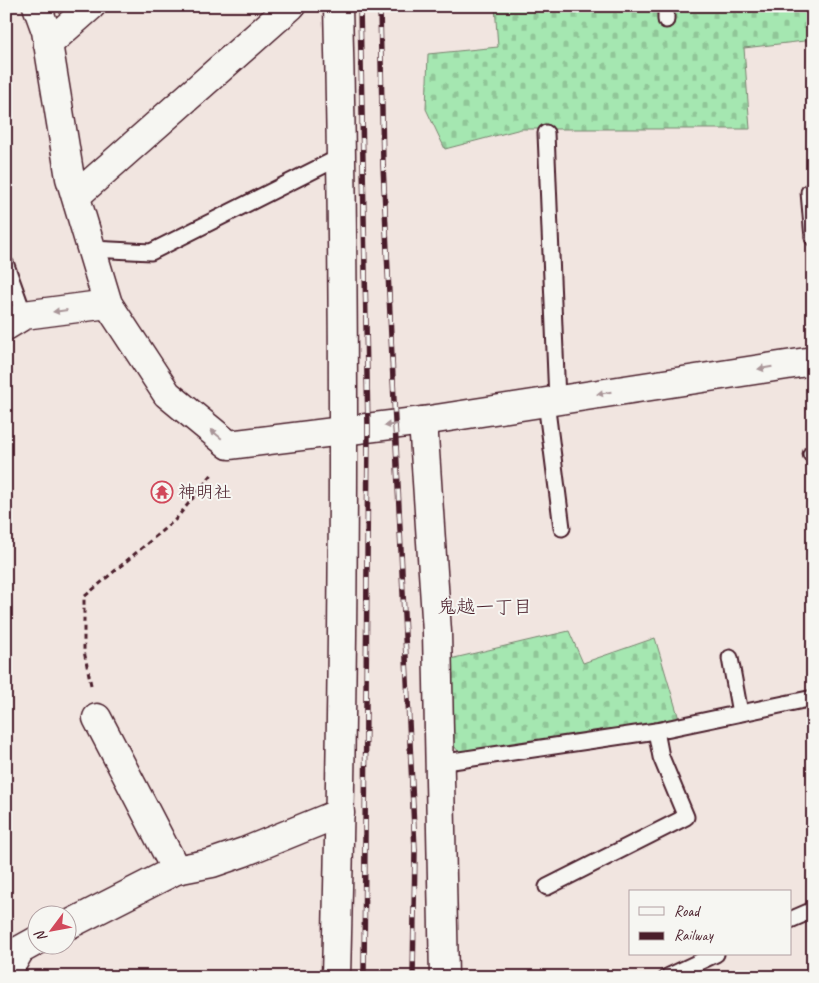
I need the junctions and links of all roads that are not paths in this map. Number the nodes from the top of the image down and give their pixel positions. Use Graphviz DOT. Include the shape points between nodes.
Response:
graph roads {
  1 [pos="37,6"];
  2 [pos="91,6"];
  3 [pos="291,6"];
  4 [pos="338,6"];
  5 [pos="48,44"];
  6 [pos="546,133"];
  7 [pos="342,156"];
  8 [pos="809,192"];
  9 [pos="76,196"];
  10 [pos="813,238"];
  11 [pos="92,249"];
  12 [pos="6,265"];
  13 [pos="108,304"];
  14 [pos="15,321"];
  15 [pos="813,361"];
  16 [pos="551,401"];
  17 [pos="423,421"];
  18 [pos="344,431"];
  19 [pos="562,528"];
  20 [pos="730,658"];
  21 [pos="813,698"];
  22 [pos="740,713"];
  23 [pos="97,718"];
  24 [pos="656,731"];
  25 [pos="439,763"];
  26 [pos="340,813"];
  27 [pos="176,870"];
  28 [pos="547,887"];
  29 [pos="813,910"];
  30 [pos="792,919"];
  31 [pos="78,920"];
  32 [pos="28,946"];
  33 [pos="712,956"];
  34 [pos="10,977"];
  35 [pos="336,977"];
  36 [pos="444,977"];
  37 [pos="666,977"];
  1 -- 5 [label="street"];
  2 -- 5 [label="street"];
  3 -- 9 [label="street"];
  4 -- 7 [label="street"];
  5 -- 9 [label="street" via="70,178"];
  6 -- 16 [label="lane"];
  7 -- 11 [label="lane" via="152,252"];
  7 -- 18 [label="street"];
  8 -- 10 [label="lane"];
  9 -- 11 [label="street"];
  11 -- 13 [label="street"];
  12 -- 14 [label="lane"];
  13 -- 14 [label="street, one-way"];
  18 -- 13 [label="street, one-way" via="229,445 167,394"];
  15 -- 16 [label="street, one-way"];
  16 -- 17 [label="street"];
  16 -- 19 [label="lane"];
  17 -- 18 [label="street, one-way"];
  17 -- 25 [label="street" via="437,632"];
  18 -- 26 [label="street"];
  20 -- 22 [label="lane"];
  21 -- 22 [label="lane"];
  22 -- 24 [label="lane"];
  23 -- 27 [label="street"];
  24 -- 25 [label="lane"];
  24 -- 28 [label="lane" via="661,757 686,817"];
  25 -- 36 [label="street"];
  26 -- 27 [label="street" via="212,864"];
  26 -- 35 [label="street"];
  27 -- 31 [label="street"];
  29 -- 30 [label="lane"];
  32 -- 34 [label="street" via="20,950 11,966"];
  33 -- 37 [label="lane"];
}
